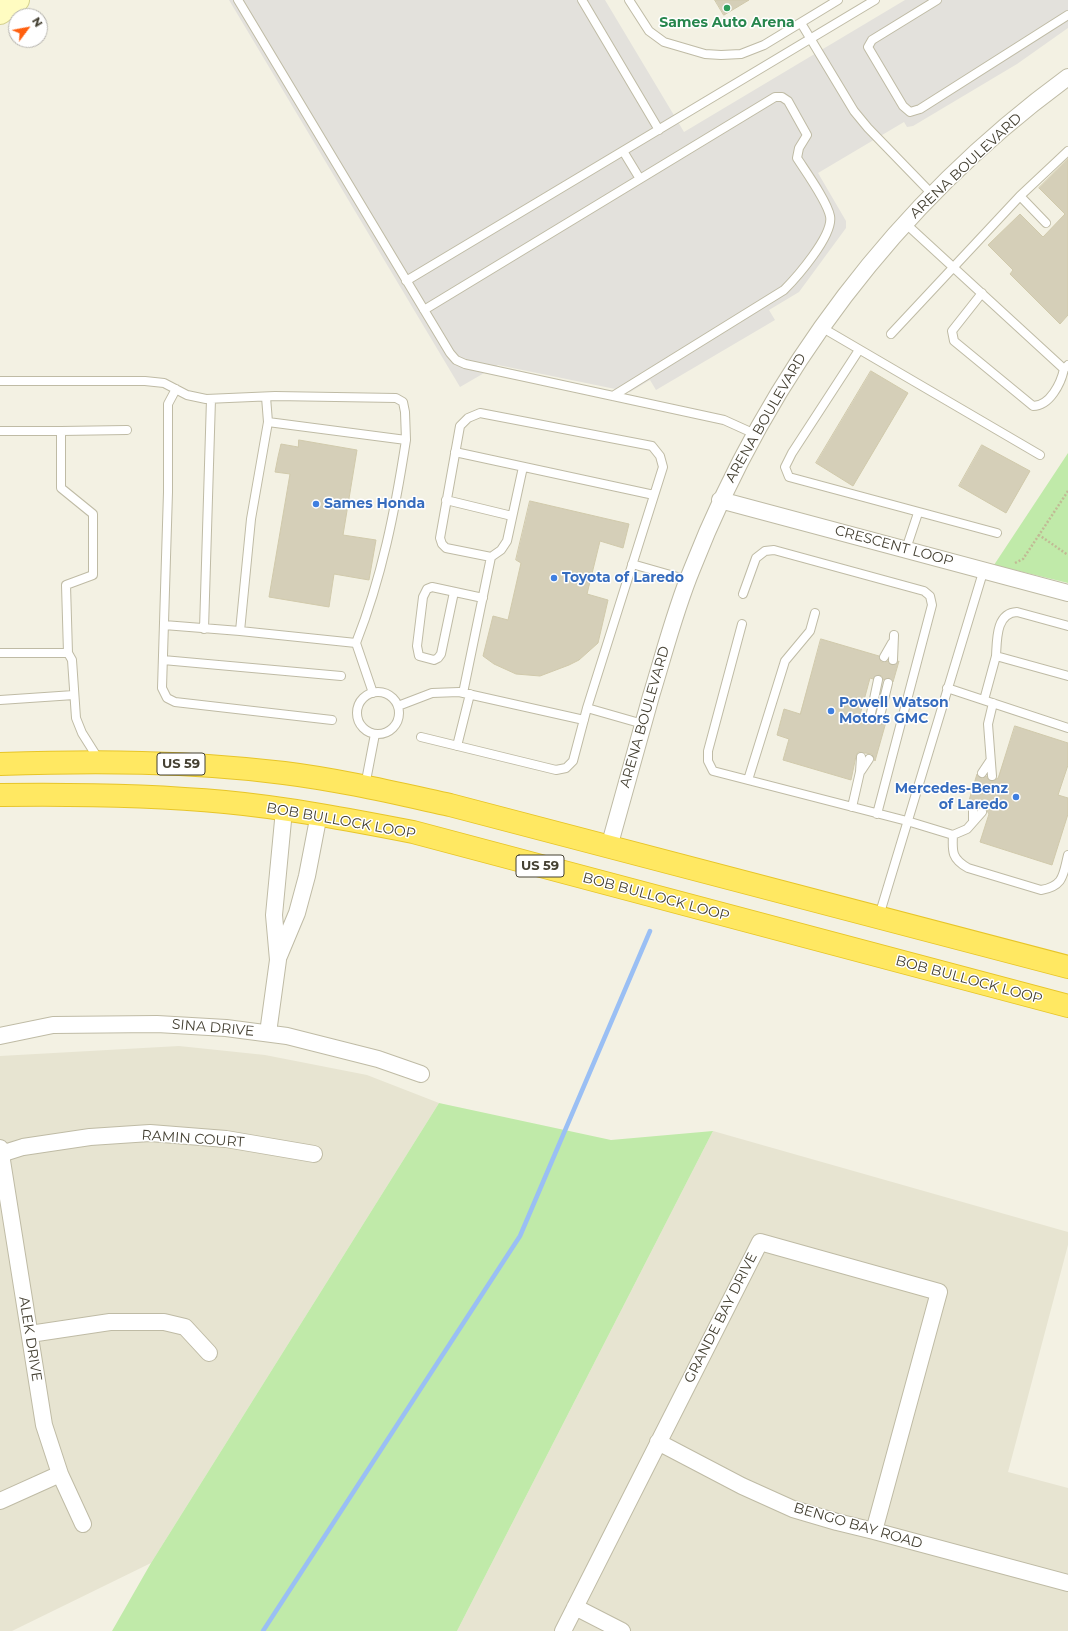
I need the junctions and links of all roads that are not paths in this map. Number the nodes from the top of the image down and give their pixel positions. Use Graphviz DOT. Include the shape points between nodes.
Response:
graph roads {
  1 [pos="18,0"];
  2 [pos="238,0"];
  3 [pos="582,0"];
  4 [pos="629,0"];
  5 [pos="838,0"];
  6 [pos="875,0"];
  7 [pos="937,0"];
  8 [pos="0,13"];
  9 [pos="1068,16"];
  10 [pos="801,23"];
  11 [pos="810,39"];
  12 [pos="1068,78"];
  13 [pos="659,130"];
  14 [pos="623,151"];
  15 [pos="1068,151"];
  16 [pos="640,179"];
  17 [pos="933,194"];
  18 [pos="1020,196"];
  19 [pos="905,223"];
  20 [pos="1046,223"];
  21 [pos="952,266"];
  22 [pos="406,281"];
  23 [pos="982,293"];
  24 [pos="424,310"];
  25 [pos="821,327"];
  26 [pos="891,334"];
  27 [pos="859,350"];
  28 [pos="1066,366"];
  29 [pos="0,381"];
  30 [pos="176,389"];
  31 [pos="613,396"];
  32 [pos="266,397"];
  33 [pos="211,399"];
  34 [pos="268,422"];
  35 [pos="127,430"];
  36 [pos="0,431"];
  37 [pos="61,431"];
  38 [pos="755,434"];
  39 [pos="406,440"];
  40 [pos="455,452"];
  41 [pos="1040,455"];
  42 [pos="523,467"];
  43 [pos="654,495"];
  44 [pos="446,500"];
  45 [pos="720,500"];
  46 [pos="918,513"];
  47 [pos="512,516"];
  48 [pos="997,533"];
  49 [pos="906,549"];
  50 [pos="492,557"];
  51 [pos="632,564"];
  52 [pos="991,571"];
  53 [pos="688,580"];
  54 [pos="454,592"];
  55 [pos="1068,593"];
  56 [pos="743,594"];
  57 [pos="483,598"];
  58 [pos="815,613"];
  59 [pos="742,624"];
  60 [pos="164,626"];
  61 [pos="1068,626"];
  62 [pos="204,629"];
  63 [pos="240,631"];
  64 [pos="356,643"];
  65 [pos="0,653"];
  66 [pos="68,653"];
  67 [pos="996,656"];
  68 [pos="884,657"];
  69 [pos="163,660"];
  70 [pos="893,660"];
  71 [pos="341,676"];
  72 [pos="1068,676"];
  73 [pos="878,680"];
  74 [pos="888,683"];
  75 [pos="948,688"];
  76 [pos="373,693"];
  77 [pos="466,693"];
  78 [pos="74,696"];
  79 [pos="0,700"];
  80 [pos="984,700"];
  81 [pos="993,703"];
  82 [pos="398,706"];
  83 [pos="587,708"];
  84 [pos="870,718"];
  85 [pos="332,720"];
  86 [pos="584,720"];
  87 [pos="879,720"];
  88 [pos="643,724"];
  89 [pos="1068,728"];
  90 [pos="375,734"];
  91 [pos="421,737"];
  92 [pos="457,746"];
  93 [pos="865,758"];
  94 [pos="990,759"];
  95 [pos="100,761"];
  96 [pos="0,764"];
  97 [pos="982,773"];
  98 [pos="992,776"];
  99 [pos="748,780"];
  100 [pos="365,787"];
  101 [pos="0,795"];
  102 [pos="852,807"];
  103 [pos="972,809"];
  104 [pos="284,810"];
  105 [pos="982,812"];
  106 [pos="319,814"];
  107 [pos="877,814"];
  108 [pos="973,820"];
  109 [pos="907,821"];
  110 [pos="953,835"];
  111 [pos="609,847"];
  112 [pos="1068,855"];
  113 [pos="878,918"];
  114 [pos="278,960"];
  115 [pos="1068,967"];
  116 [pos="1068,1006"];
  117 [pos="268,1033"];
  118 [pos="0,1036"];
  119 [pos="421,1074"];
  120 [pos="0,1151"];
  121 [pos="314,1154"];
  122 [pos="30,1334"];
  123 [pos="209,1353"];
  124 [pos="658,1442"];
  125 [pos="60,1474"];
  126 [pos="0,1501"];
  127 [pos="83,1524"];
  128 [pos="874,1531"];
  129 [pos="1068,1583"];
  130 [pos="575,1607"];
  131 [pos="563,1631"];
  132 [pos="622,1631"];
  1 -- 8 [label="street"];
  2 -- 22 [label="lane"];
  3 -- 13 [label="lane"];
  4 -- 10 [label="lane" via="648,31 656,37 664,42 705,54 741,54 751,51"];
  5 -- 10 [label="lane"];
  6 -- 11 [label="lane"];
  7 -- 9 [label="lane" via="872,40 868,47 903,106 910,112 920,109"];
  10 -- 11 [label="lane"];
  11 -- 13 [label="lane"];
  11 -- 17 [label="lane" via="854,111"];
  12 -- 17 [label="street, ARENA BOULEVARD" via="1024,111 964,163"];
  13 -- 14 [label="lane"];
  14 -- 16 [label="lane"];
  14 -- 22 [label="lane"];
  15 -- 18 [label="lane"];
  16 -- 24 [label="lane"];
  16 -- 31 [label="lane" via="775,97 782,97 788,101 807,135 799,148 797,158 831,217 828,232 798,276 784,290"];
  17 -- 19 [label="street, ARENA BOULEVARD"];
  18 -- 20 [label="lane"];
  18 -- 21 [label="lane"];
  19 -- 21 [label="lane"];
  19 -- 25 [label="street, ARENA BOULEVARD"];
  21 -- 23 [label="lane"];
  21 -- 26 [label="lane"];
  22 -- 24 [label="lane"];
  23 -- 28 [label="lane"];
  23 -- 28 [label="lane" via="956,324 952,331 954,341 1033,406 1045,402 1062,381"];
  24 -- 31 [label="lane" via="456,360"];
  25 -- 27 [label="lane"];
  25 -- 38 [label="street, ARENA BOULEVARD" via="776,396"];
  27 -- 41 [label="lane"];
  27 -- 46 [label="lane" via="785,467 789,477"];
  29 -- 30 [label="lane" via="145,380 164,383"];
  30 -- 33 [label="lane" via="187,395"];
  30 -- 60 [label="lane" via="168,404"];
  31 -- 38 [label="lane" via="724,420"];
  32 -- 33 [label="lane"];
  32 -- 34 [label="lane"];
  32 -- 39 [label="lane" via="396,398 403,402"];
  33 -- 62 [label="lane"];
  34 -- 39 [label="lane"];
  34 -- 63 [label="lane" via="251,519"];
  35 -- 37 [label="lane"];
  36 -- 37 [label="lane"];
  37 -- 66 [label="lane" via="61,488 94,514 93,575 66,585"];
  38 -- 45 [label="street, ARENA BOULEVARD"];
  39 -- 64 [label="lane" via="393,518 370,607"];
  40 -- 42 [label="lane"];
  40 -- 43 [label="lane" via="460,426 468,418 480,413 652,446 660,456 663,467"];
  40 -- 44 [label="lane"];
  42 -- 43 [label="lane"];
  42 -- 47 [label="lane"];
  43 -- 51 [label="lane"];
  44 -- 47 [label="lane"];
  44 -- 50 [label="lane" via="440,538 442,544 446,548"];
  45 -- 49 [label="street, CRESCENT LOOP"];
  45 -- 53 [label="street, ARENA BOULEVARD"];
  46 -- 48 [label="lane"];
  46 -- 49 [label="lane"];
  47 -- 50 [label="lane" via="507,541"];
  49 -- 52 [label="street, CRESCENT LOOP"];
  50 -- 57 [label="lane"];
  51 -- 53 [label="lane"];
  51 -- 83 [label="lane"];
  52 -- 55 [label="street, CRESCENT LOOP"];
  52 -- 75 [label="lane"];
  53 -- 88 [label="street, ARENA BOULEVARD" via="668,636"];
  54 -- 54 [label="lane" via="432,587 425,593 417,646 419,656 434,660 441,654"];
  54 -- 57 [label="lane"];
  56 -- 107 [label="lane" via="756,558 765,551 774,550 924,590 930,596 932,605"];
  57 -- 77 [label="lane"];
  58 -- 99 [label="lane" via="810,631 786,660"];
  59 -- 99 [label="lane" via="708,751 708,761 713,771"];
  60 -- 62 [label="lane"];
  60 -- 69 [label="lane"];
  61 -- 67 [label="lane" via="1017,612 1008,612 1003,616 998,634"];
  62 -- 63 [label="lane"];
  63 -- 64 [label="lane"];
  64 -- 76 [label="lane"];
  65 -- 66 [label="lane"];
  66 -- 78 [label="lane" via="72,660"];
  67 -- 72 [label="lane"];
  67 -- 80 [label="lane"];
  68 -- 70 [label="lane" via="893,639"];
  69 -- 71 [label="lane"];
  69 -- 85 [label="lane" via="162,688 167,698 175,702"];
  73 -- 84 [label="lane"];
  74 -- 87 [label="lane"];
  75 -- 80 [label="lane"];
  75 -- 109 [label="lane"];
  76 -- 82 [label="lane" via="386,693"];
  76 -- 90 [label="lane" via="360,703 357,716 363,728"];
  77 -- 82 [label="lane" via="432,693"];
  77 -- 86 [label="lane"];
  77 -- 92 [label="lane"];
  78 -- 79 [label="lane"];
  78 -- 95 [label="lane" via="76,718 82,733"];
  80 -- 81 [label="lane"];
  81 -- 89 [label="lane"];
  81 -- 94 [label="lane" via="988,724"];
  82 -- 90 [label="lane" via="399,717 393,729"];
  83 -- 86 [label="lane"];
  83 -- 88 [label="lane"];
  86 -- 92 [label="lane" via="573,761 566,768 556,770"];
  88 -- 111 [label="street, ARENA BOULEVARD"];
  90 -- 100 [label="lane"];
  91 -- 92 [label="lane"];
  93 -- 102 [label="lane"];
  94 -- 97 [label="lane"];
  94 -- 98 [label="lane"];
  95 -- 96 [label="highway, US 59"];
  95 -- 100 [label="highway, US 59" via="187,764 283,773"];
  99 -- 102 [label="lane"];
  100 -- 111 [label="highway, US 59" via="450,805"];
  101 -- 104 [label="highway, BOB BULLOCK LOOP / US 59" via="99,794 224,802"];
  102 -- 107 [label="lane"];
  103 -- 108 [label="lane"];
  104 -- 106 [label="highway, BOB BULLOCK LOOP / US 59"];
  104 -- 114 [label="street" via="274,915"];
  105 -- 108 [label="lane"];
  106 -- 114 [label="street" via="297,913"];
  106 -- 116 [label="highway, BOB BULLOCK LOOP / US 59" via="413,832"];
  107 -- 109 [label="lane"];
  108 -- 110 [label="lane" via="967,829"];
  109 -- 110 [label="lane"];
  109 -- 113 [label="lane"];
  110 -- 112 [label="lane" via="952,852 960,863 968,868 1041,890 1052,888 1061,881"];
  111 -- 113 [label="highway, US 59"];
  113 -- 115 [label="highway, US 59"];
  114 -- 117 [label="street"];
  117 -- 118 [label="street, SINA DRIVE" via="157,1024 53,1025"];
  117 -- 119 [label="street, SINA DRIVE" via="378,1059"];
  120 -- 121 [label="street, RAMIN COURT" via="90,1137 150,1133 226,1139"];
  120 -- 122 [label="street, ALEK DRIVE"];
  122 -- 123 [label="street" via="110,1322 164,1322 185,1327"];
  122 -- 125 [label="street, ALEK DRIVE" via="44,1425"];
  124 -- 128 [label="street, BENGO BAY ROAD" via="742,1486 793,1508"];
  124 -- 128 [label="street, GRANDE BAY DRIVE" via="760,1242 939,1292"];
  124 -- 130 [label="street, GRANDE BAY DRIVE"];
  125 -- 126 [label="street"];
  125 -- 127 [label="street, ALEK DRIVE"];
  128 -- 129 [label="street, BENGO BAY ROAD"];
  130 -- 131 [label="street, GRANDE BAY DRIVE"];
  130 -- 132 [label="street"];
}
